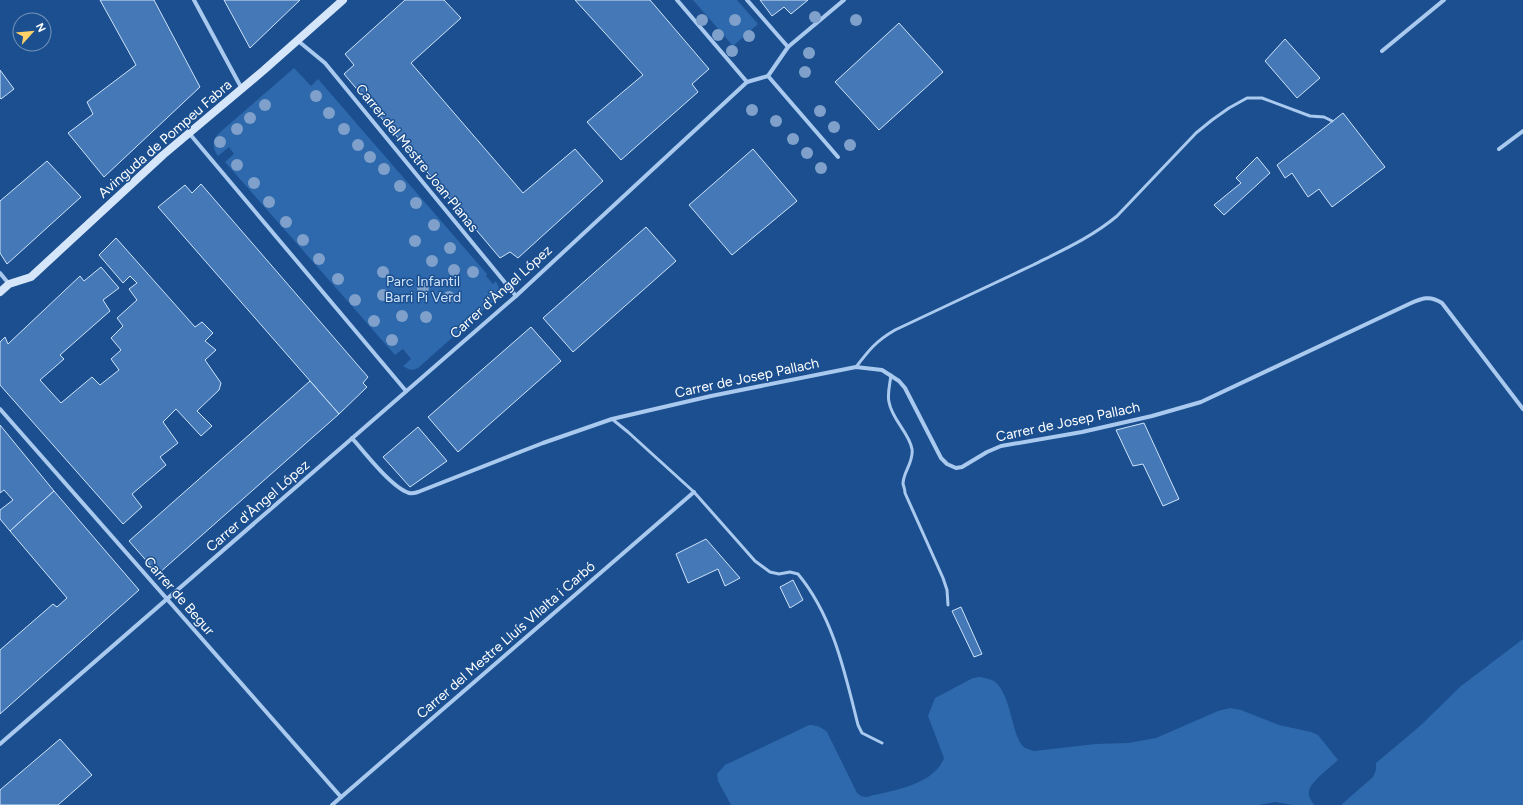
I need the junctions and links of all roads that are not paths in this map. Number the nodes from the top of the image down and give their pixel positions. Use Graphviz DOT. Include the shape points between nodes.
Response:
graph roads {
  1 [pos="194,0"];
  2 [pos="343,0"];
  3 [pos="677,0"];
  4 [pos="747,0"];
  5 [pos="844,0"];
  6 [pos="1444,0"];
  7 [pos="297,40"];
  8 [pos="788,47"];
  9 [pos="1382,50"];
  10 [pos="768,76"];
  11 [pos="747,82"];
  12 [pos="242,89"];
  13 [pos="1332,121"];
  14 [pos="1523,131"];
  15 [pos="189,133"];
  16 [pos="1499,149"];
  17 [pos="838,157"];
  18 [pos="0,273"];
  19 [pos="9,284"];
  20 [pos="0,292"];
  21 [pos="516,296"];
  22 [pos="856,367"];
  23 [pos="891,375"];
  24 [pos="406,391"];
  25 [pos="0,409"];
  26 [pos="1523,409"];
  27 [pos="612,419"];
  28 [pos="352,438"];
  29 [pos="694,492"];
  30 [pos="167,599"];
  31 [pos="948,605"];
  32 [pos="0,744"];
  33 [pos="882,744"];
  34 [pos="341,797"];
  35 [pos="332,805"];
  1 -- 12 [label="street"];
  2 -- 7 [label="street, Avinguda de Pompeu Fabra"];
  3 -- 11 [label="street"];
  4 -- 8 [label="street"];
  5 -- 8 [label="street"];
  6 -- 9 [label="street"];
  7 -- 12 [label="street, Avinguda de Pompeu Fabra"];
  7 -- 21 [label="street, Carrer del Mestre Joan Planas" via="325,63"];
  8 -- 10 [label="street"];
  10 -- 11 [label="street, Carrer d'Àngel López"];
  10 -- 17 [label="street"];
  11 -- 21 [label="street, Carrer d'Àngel López"];
  12 -- 15 [label="street, Avinguda de Pompeu Fabra"];
  13 -- 22 [label="lane" via="1324,117 1310,116 1262,98 1247,98 1223,112 1196,133 1117,216 1090,237 895,330 872,346"];
  14 -- 16 [label="street"];
  15 -- 19 [label="street, Avinguda de Pompeu Fabra" via="31,277"];
  15 -- 24 [label="street"];
  18 -- 19 [label="street"];
  19 -- 20 [label="street, Avinguda de Pompeu Fabra"];
  21 -- 24 [label="street, Carrer d'Àngel López"];
  22 -- 23 [label="street, Carrer de Josep Pallach" via="882,370"];
  22 -- 27 [label="street, Carrer de Josep Pallach"];
  23 -- 26 [label="street, Carrer de Josep Pallach" via="905,388 941,458 956,468 1001,446 1082,432 1200,402 1421,298 1428,297 1442,303"];
  23 -- 31 [label="lane" via="891,410 913,451 904,477 905,493 944,578"];
  24 -- 28 [label="street, Carrer d'Àngel López"];
  25 -- 30 [label="street, Carrer de Begur"];
  27 -- 28 [label="street, Carrer de Josep Pallach" via="543,442 410,494 391,481"];
  27 -- 29 [label="lane"];
  28 -- 30 [label="street, Carrer d'Àngel López"];
  29 -- 33 [label="lane" via="755,561 770,572 798,574 804,581 830,630 862,733"];
  29 -- 34 [label="street, Carrer del Mestre Lluís VIlalta i Carbó"];
  30 -- 32 [label="street, Carrer d'Àngel López"];
  30 -- 34 [label="street, Carrer de Begur"];
  34 -- 35 [label="street, Carrer del Mestre Lluís VIlalta i Carbó"];
}
